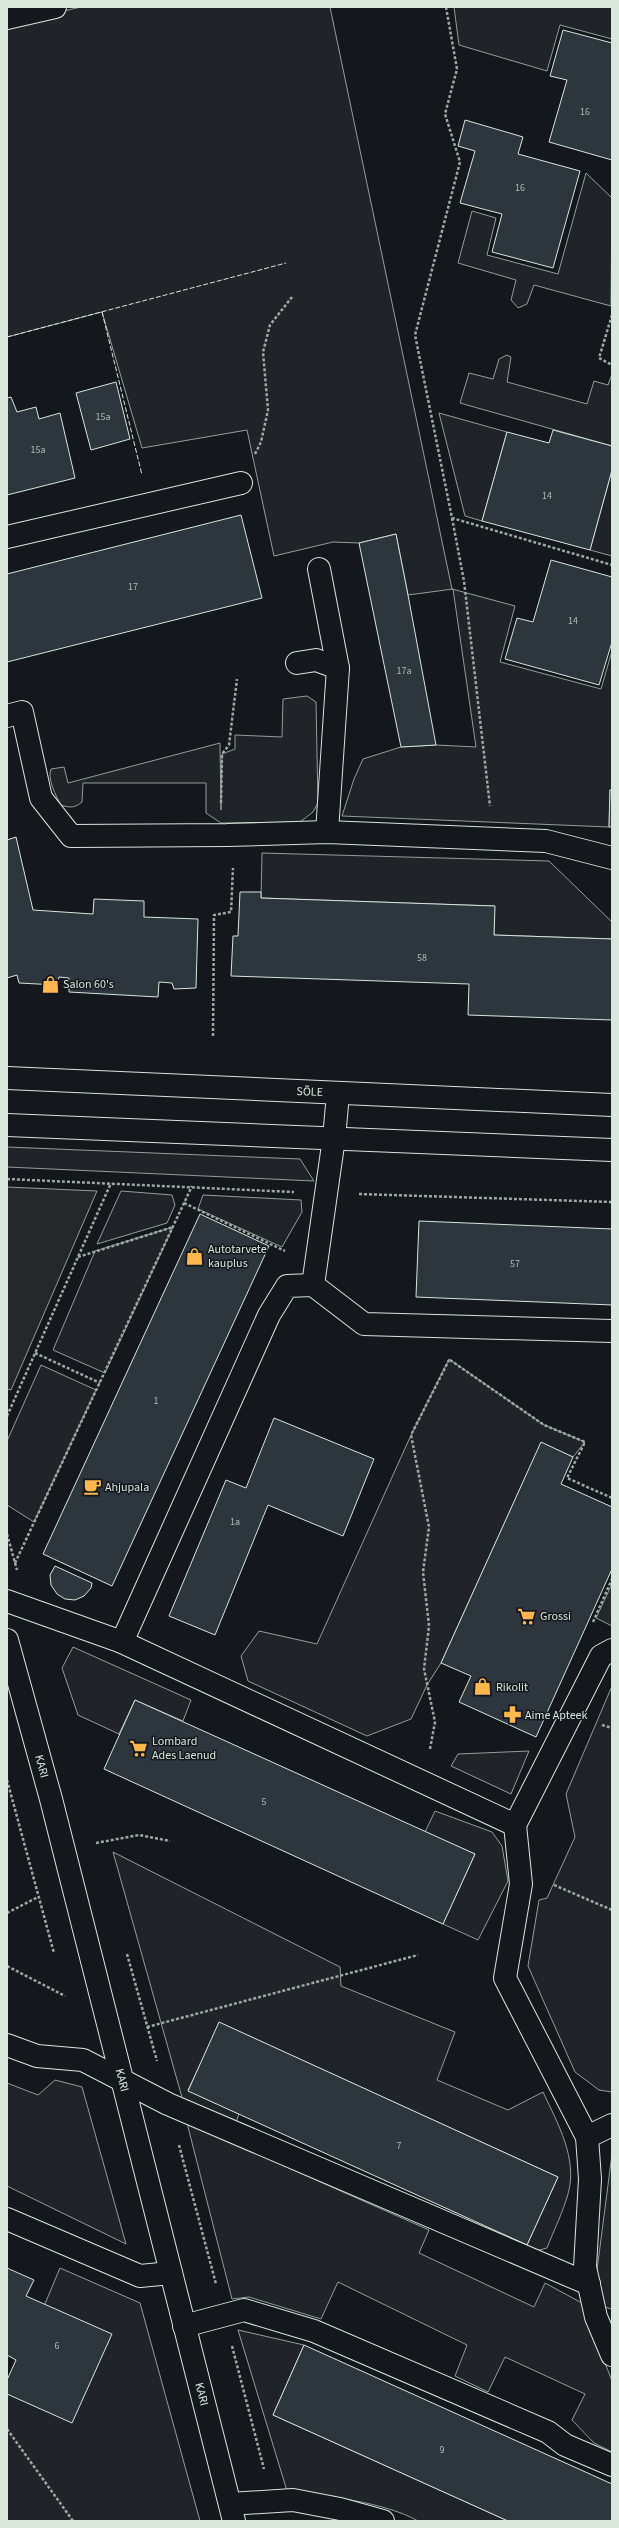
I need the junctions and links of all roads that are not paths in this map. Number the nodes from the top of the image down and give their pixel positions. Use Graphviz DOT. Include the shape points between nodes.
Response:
graph roads {
  1 [pos="55,7"];
  2 [pos="7,18"];
  3 [pos="241,482"];
  4 [pos="7,538"];
  5 [pos="319,569"];
  6 [pos="297,664"];
  7 [pos="338,668"];
  8 [pos="7,716"];
  9 [pos="327,832"];
  10 [pos="612,858"];
  11 [pos="7,1078"];
  12 [pos="338,1094"];
  13 [pos="612,1105"];
  14 [pos="7,1125"];
  15 [pos="334,1138"];
  16 [pos="612,1150"];
  17 [pos="314,1276"];
  18 [pos="612,1331"];
  19 [pos="7,1601"];
  20 [pos="7,1640"];
  21 [pos="122,1642"];
  22 [pos="612,1650"];
  23 [pos="515,1825"];
  24 [pos="7,2045"];
  25 [pos="122,2078"];
  26 [pos="612,2125"];
  27 [pos="587,2137"];
  28 [pos="7,2219"];
  29 [pos="170,2272"];
  30 [pos="588,2284"];
  31 [pos="184,2326"];
  32 [pos="612,2355"];
  33 [pos="612,2465"];
  34 [pos="232,2512"];
  35 [pos="384,2521"];
  1 -- 2 [label="street"];
  3 -- 4 [label="street"];
  5 -- 7 [label="street"];
  6 -- 7 [label="street" via="316,660"];
  7 -- 9 [label="street"];
  8 -- 9 [label="street" via="22,712 41,798 71,836"];
  9 -- 10 [label="street" via="546,841"];
  11 -- 12 [label="street, SÕLE"];
  12 -- 13 [label="street, SÕLE"];
  12 -- 15 [label="street"];
  14 -- 15 [label="street"];
  15 -- 16 [label="street"];
  15 -- 17 [label="street"];
  17 -- 18 [label="street" via="364,1324"];
  17 -- 21 [label="street" via="287,1286 269,1315"];
  19 -- 21 [label="street"];
  20 -- 25 [label="street, KARI" via="53,1806"];
  21 -- 23 [label="street"];
  22 -- 23 [label="street" via="601,1656"];
  23 -- 27 [label="street" via="521,1884 505,1978"];
  24 -- 25 [label="street" via="37,2056 83,2060"];
  25 -- 29 [label="street, KARI"];
  25 -- 30 [label="street" via="168,2104"];
  26 -- 27 [label="street"];
  27 -- 30 [label="street" via="590,2179 585,2267"];
  28 -- 29 [label="street" via="140,2276"];
  29 -- 31 [label="street, KARI"];
  30 -- 32 [label="street" via="596,2317"];
  31 -- 33 [label="street" via="244,2310 314,2332 548,2432 565,2445"];
  31 -- 34 [label="street, KARI"];
  34 -- 35 [label="street" via="293,2500"];
}
